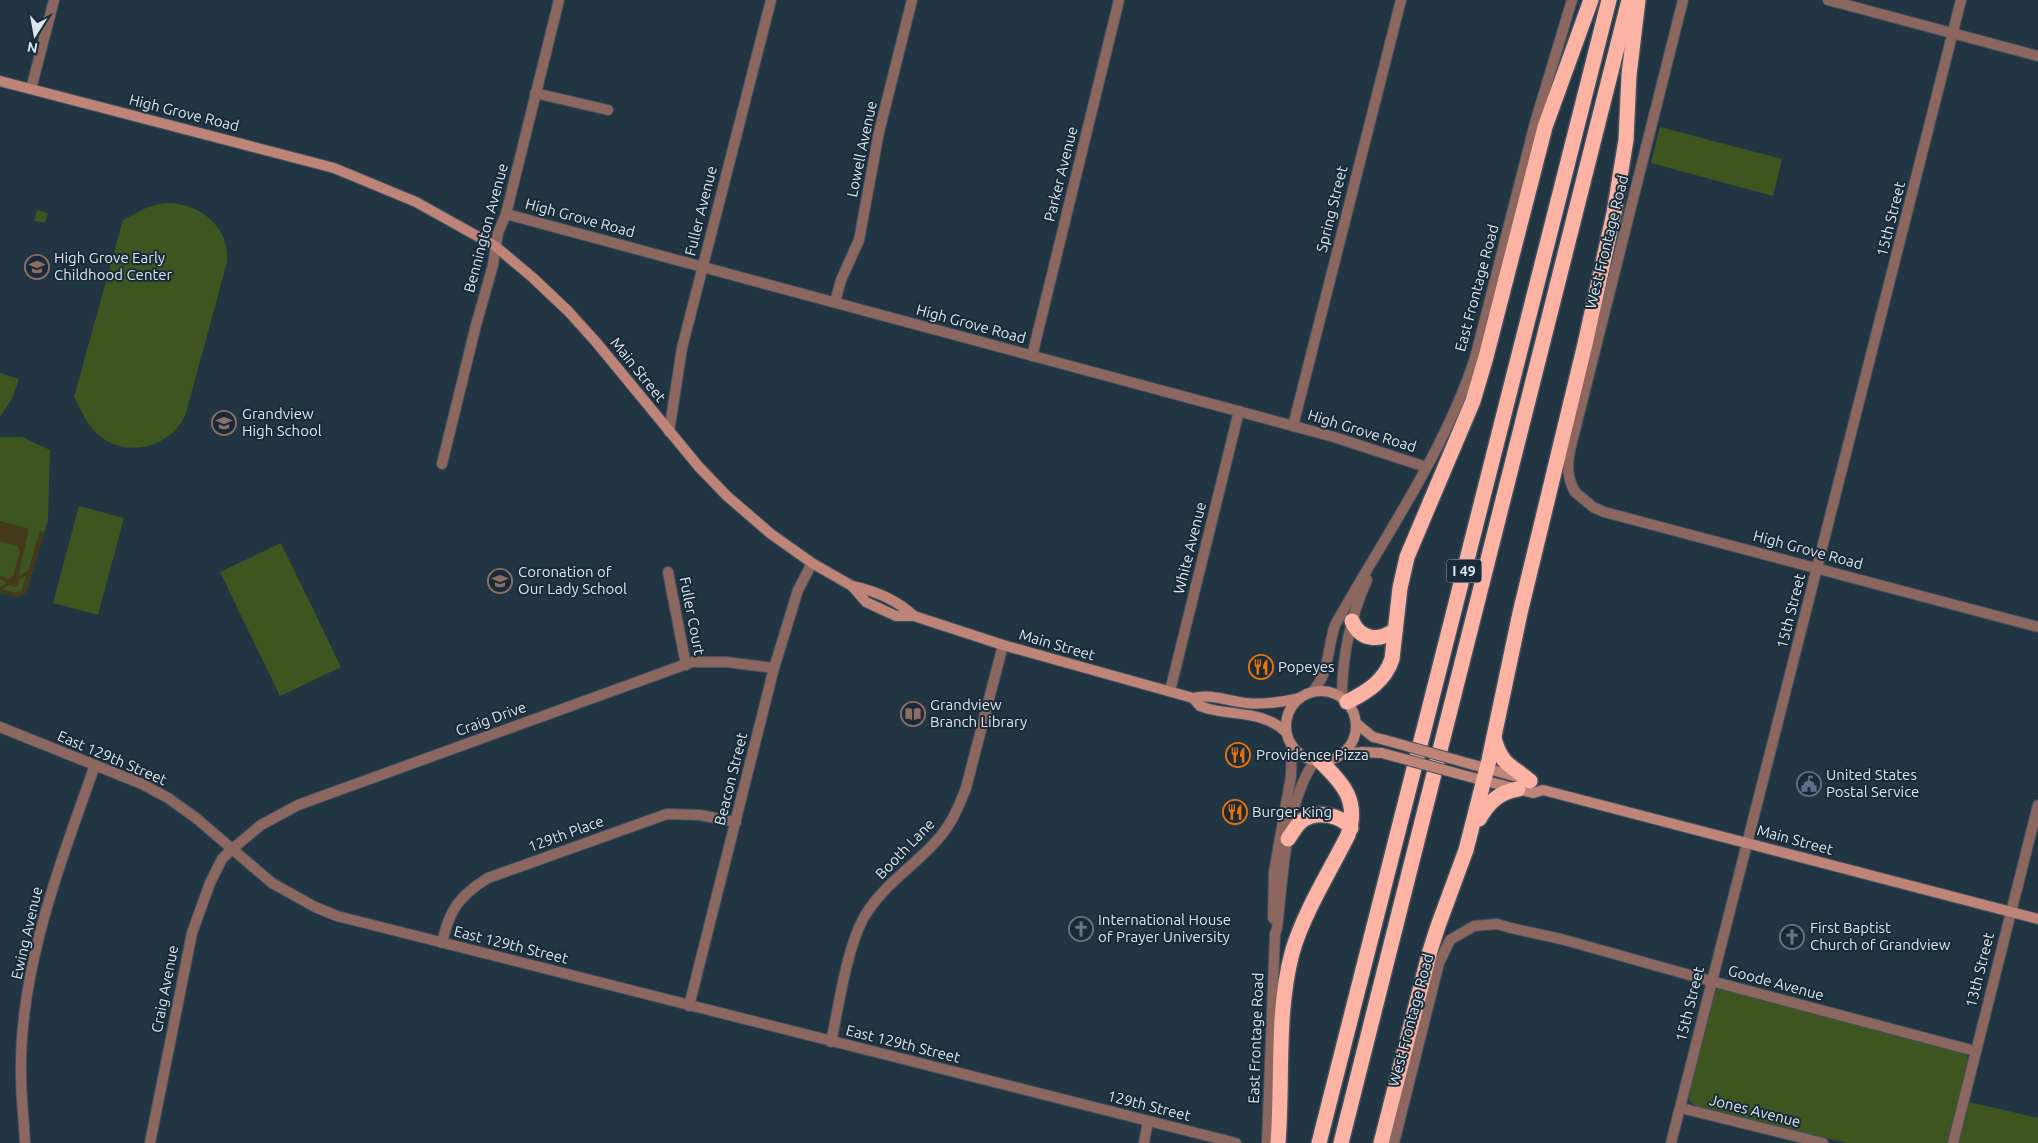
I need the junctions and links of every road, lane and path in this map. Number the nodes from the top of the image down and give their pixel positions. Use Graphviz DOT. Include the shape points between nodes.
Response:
graph roads {
  1 [pos="54,0"];
  2 [pos="559,0"];
  3 [pos="771,0"];
  4 [pos="912,0"];
  5 [pos="1118,0"];
  6 [pos="1401,0"];
  7 [pos="1572,0"];
  8 [pos="1591,0"];
  9 [pos="1609,0"];
  10 [pos="1629,0"];
  11 [pos="1638,0"];
  12 [pos="1683,0"];
  13 [pos="1828,0"];
  14 [pos="1962,0"];
  15 [pos="1953,34"];
  16 [pos="2038,56"];
  17 [pos="0,81"];
  18 [pos="31,89"];
  19 [pos="536,93"];
  20 [pos="608,110"];
  21 [pos="388,189"];
  22 [pos="506,214"];
  23 [pos="495,246"];
  24 [pos="703,267"];
  25 [pos="835,302"];
  26 [pos="1032,356"];
  27 [pos="1239,411"];
  28 [pos="1293,426"];
  29 [pos="669,432"];
  30 [pos="442,464"];
  31 [pos="1426,467"];
  32 [pos="1575,492"];
  33 [pos="812,563"];
  34 [pos="1370,566"];
  35 [pos="1818,568"];
  36 [pos="668,572"];
  37 [pos="1352,621"];
  38 [pos="2038,627"];
  39 [pos="1395,630"];
  40 [pos="1003,645"];
  41 [pos="686,665"];
  42 [pos="774,668"];
  43 [pos="1170,692"];
  44 [pos="1312,692"];
  45 [pos="1193,698"];
  46 [pos="1300,698"];
  47 [pos="1345,700"];
  48 [pos="1356,723"];
  49 [pos="0,728"];
  50 [pos="1286,732"];
  51 [pos="1494,738"];
  52 [pos="1292,745"];
  53 [pos="1343,754"];
  54 [pos="1317,761"];
  55 [pos="95,766"];
  56 [pos="1479,773"];
  57 [pos="1524,785"];
  58 [pos="1543,790"];
  59 [pos="2038,805"];
  60 [pos="736,822"];
  61 [pos="1472,826"];
  62 [pos="1350,828"];
  63 [pos="1288,840"];
  64 [pos="1747,843"];
  65 [pos="231,850"];
  66 [pos="2010,912"];
  67 [pos="2038,919"];
  68 [pos="1511,928"];
  69 [pos="1275,934"];
  70 [pos="442,943"];
  71 [pos="1711,981"];
  72 [pos="689,1006"];
  73 [pos="830,1042"];
  74 [pos="1975,1051"];
  75 [pos="1055,1098"];
  76 [pos="1681,1108"];
  77 [pos="1148,1121"];
  78 [pos="1812,1142"];
  79 [pos="25,1143"];
  80 [pos="150,1143"];
  81 [pos="1144,1143"];
  82 [pos="1236,1143"];
  83 [pos="1267,1143"];
  84 [pos="1278,1143"];
  85 [pos="1319,1143"];
  86 [pos="1341,1143"];
  87 [pos="1381,1143"];
  88 [pos="1394,1143"];
  89 [pos="1671,1143"];
  90 [pos="1823,1143"];
  91 [pos="1953,1143"];
  1 -- 18 [label="street"];
  2 -- 19 [label="street, Bennington Avenue"];
  3 -- 24 [label="street, Fuller Avenue"];
  4 -- 25 [label="street, Lowell Avenue" via="879,132 859,240"];
  5 -- 26 [label="street, Parker Avenue"];
  6 -- 28 [label="street, Spring Street"];
  7 -- 31 [label="street, East Frontage Road" via="1535,123 1475,358 1450,424"];
  8 -- 39 [label="highway" via="1545,127 1477,386 1408,557"];
  9 -- 85 [label="highway, I 49"];
  10 -- 86 [label="highway, I 49"];
  11 -- 51 [label="highway" via="1629,75 1626,140 1614,213"];
  12 -- 32 [label="street, West Frontage Road" via="1570,450 1568,471"];
  13 -- 15 [label="street"];
  14 -- 15 [label="street, 15th Street"];
  15 -- 16 [label="street"];
  15 -- 35 [label="street, 15th Street"];
  17 -- 18 [label="main road, High Grove Road"];
  18 -- 21 [label="main road, High Grove Road" via="334,168"];
  19 -- 20 [label="street"];
  19 -- 22 [label="street, Bennington Avenue"];
  21 -- 23 [label="main road, Main Street"];
  22 -- 23 [label="street, Bennington Avenue"];
  22 -- 24 [label="street, High Grove Road"];
  23 -- 29 [label="main road, Main Street" via="532,276 568,312"];
  23 -- 30 [label="street, Bennington Avenue" via="493,266"];
  24 -- 25 [label="street, High Grove Road"];
  24 -- 29 [label="street, Fuller Avenue" via="682,348"];
  25 -- 26 [label="street, High Grove Road"];
  26 -- 27 [label="street, High Grove Road"];
  27 -- 28 [label="street, High Grove Road"];
  27 -- 43 [label="street, White Avenue"];
  28 -- 31 [label="street, High Grove Road"];
  29 -- 33 [label="main road, Main Street" via="727,496 765,530"];
  31 -- 34 [label="street, East Frontage Road"];
  32 -- 35 [label="street, High Grove Road" via="1604,512"];
  33 -- 40 [label="main road, Main Street" via="852,586 866,602 896,616 914,616"];
  33 -- 42 [label="street, Beacon Street" via="798,590"];
  34 -- 37 [label="street, East Frontage Road"];
  34 -- 44 [label="street, East Frontage Road" via="1335,625 1325,673"];
  35 -- 38 [label="street, High Grove Road"];
  35 -- 64 [label="street, 15th Street"];
  36 -- 41 [label="street, Fuller Court"];
  37 -- 39 [label="highway" via="1358,632 1368,637 1382,637"];
  37 -- 47 [label="street, East Frontage Road" via="1344,658"];
  39 -- 47 [label="highway" via="1392,659 1386,675 1368,690"];
  40 -- 43 [label="main road, Main Street"];
  40 -- 73 [label="street, Booth Lane" via="959,806 939,839 880,896 863,919 853,946"];
  41 -- 42 [label="street, Craig Drive" via="692,662 726,662"];
  41 -- 65 [label="street, Craig Drive" via="298,805 261,825"];
  42 -- 60 [label="street, Beacon Street"];
  43 -- 45 [label="main road, Main Street"];
  44 -- 46 [label="main road"];
  44 -- 47 [label="main road" via="1328,692"];
  45 -- 46 [label="main road, Main Street" via="1202,695 1257,704"];
  45 -- 50 [label="main road, Main Street" via="1200,706 1209,709 1264,718"];
  46 -- 50 [label="main road" via="1288,713"];
  47 -- 48 [label="main road"];
  48 -- 53 [label="main road" via="1354,742"];
  48 -- 56 [label="main road, Main Street, bridge" via="1373,737"];
  49 -- 55 [label="street, East 129th Street"];
  50 -- 52 [label="main road"];
  51 -- 56 [label="highway"];
  51 -- 57 [label="highway" via="1505,762"];
  52 -- 54 [label="main road" via="1304,756"];
  52 -- 69 [label="street, East Frontage Road" via="1291,776 1274,872"];
  53 -- 54 [label="main road"];
  53 -- 56 [label="main road, Main Street, bridge" via="1382,753"];
  54 -- 62 [label="highway" via="1346,790 1351,804"];
  54 -- 63 [label="street, East Frontage Road" via="1301,786"];
  55 -- 65 [label="street, East 129th Street" via="168,798"];
  55 -- 79 [label="street, Ewing Avenue" via="50,895 30,976 21,1074"];
  56 -- 57 [label="main road, Main Street"];
  56 -- 57 [label="main road, Main Street"];
  56 -- 61 [label="highway"];
  57 -- 58 [label="main road, Main Street" via="1536,783"];
  57 -- 58 [label="main road, Main Street" via="1533,793"];
  57 -- 61 [label="highway" via="1494,798"];
  58 -- 64 [label="main road, Main Street"];
  59 -- 66 [label="street, 13th Street"];
  60 -- 70 [label="street, 129th Place" via="700,815 667,814 488,878 471,888 457,903 447,921"];
  60 -- 72 [label="street, Beacon Street"];
  61 -- 87 [label="highway" via="1430,952"];
  62 -- 63 [label="highway" via="1338,817 1312,816 1298,824"];
  62 -- 84 [label="highway" via="1301,928 1287,976 1283,1002"];
  63 -- 69 [label="street, East Frontage Road"];
  64 -- 66 [label="main road, Main Street"];
  64 -- 71 [label="street, 15th Street"];
  65 -- 70 [label="street, East 129th Street" via="272,883 315,907 337,916"];
  65 -- 80 [label="street, Craig Avenue" via="222,859 210,883 192,933"];
  66 -- 67 [label="main road, Main Street"];
  66 -- 74 [label="street, 13th Street"];
  68 -- 71 [label="street, Goode Avenue"];
  68 -- 88 [label="street, West Frontage Road" via="1496,924 1474,926 1450,940 1439,963"];
  69 -- 83 [label="street, East Frontage Road"];
  70 -- 72 [label="street, East 129th Street"];
  71 -- 74 [label="street, Goode Avenue"];
  71 -- 76 [label="street, 15th Street"];
  72 -- 73 [label="street, East 129th Street"];
  73 -- 75 [label="street, East 129th Street"];
  74 -- 91 [label="street, 13th Street"];
  75 -- 77 [label="street, 129th Street"];
  76 -- 78 [label="street, Jones Avenue"];
  76 -- 89 [label="street, 15th Street"];
  77 -- 81 [label="street"];
  77 -- 82 [label="street, 129th Street"];
  78 -- 90 [label="street, Jones Avenue"];
}
